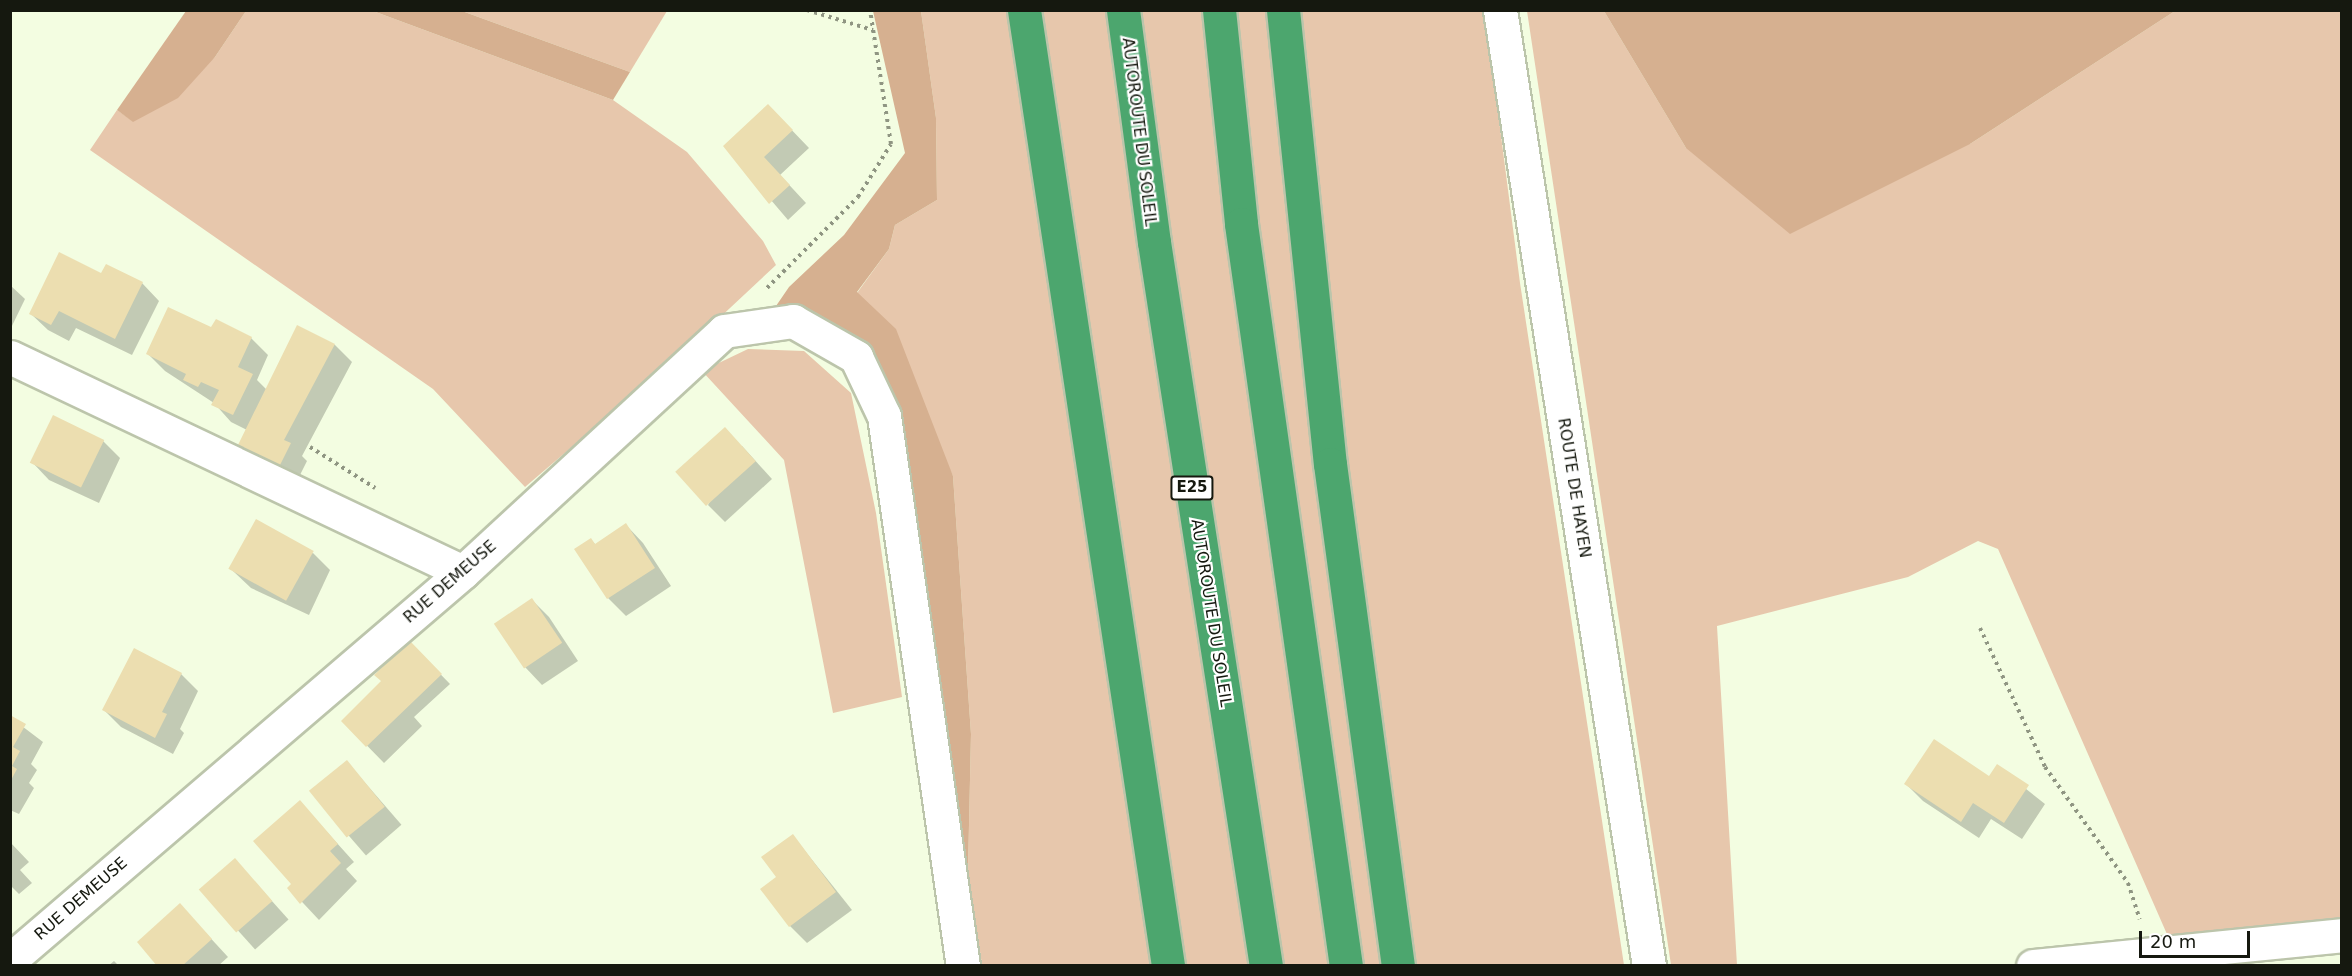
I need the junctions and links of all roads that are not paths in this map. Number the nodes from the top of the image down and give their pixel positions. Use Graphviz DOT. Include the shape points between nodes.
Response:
graph roads {
  1 [pos="1024,10"];
  2 [pos="1124,10"];
  3 [pos="1219,10"];
  4 [pos="1283,10"];
  5 [pos="1500,10"];
  6 [pos="10,357"];
  7 [pos="463,572"];
  8 [pos="2342,936"];
  9 [pos="10,960"];
  10 [pos="963,966"];
  11 [pos="1168,966"];
  12 [pos="1266,966"];
  13 [pos="1346,966"];
  14 [pos="1398,966"];
  15 [pos="1648,966"];
  16 [pos="2032,966"];
  1 -- 11 [label="highway"];
  2 -- 12 [label="highway, AUTOROUTE DU SOLEIL / E25" via="1154,242"];
  3 -- 13 [label="highway" via="1241,224"];
  4 -- 14 [label="highway" via="1330,464"];
  5 -- 15 [label="street, ROUTE DE HAYEN"];
  6 -- 7 [label="street"];
  7 -- 9 [label="street, RUE DEMEUSE"];
  7 -- 10 [label="street, RUE DEMEUSE" via="724,331 794,321 856,357 884,416"];
  8 -- 16 [label="street"];
}
